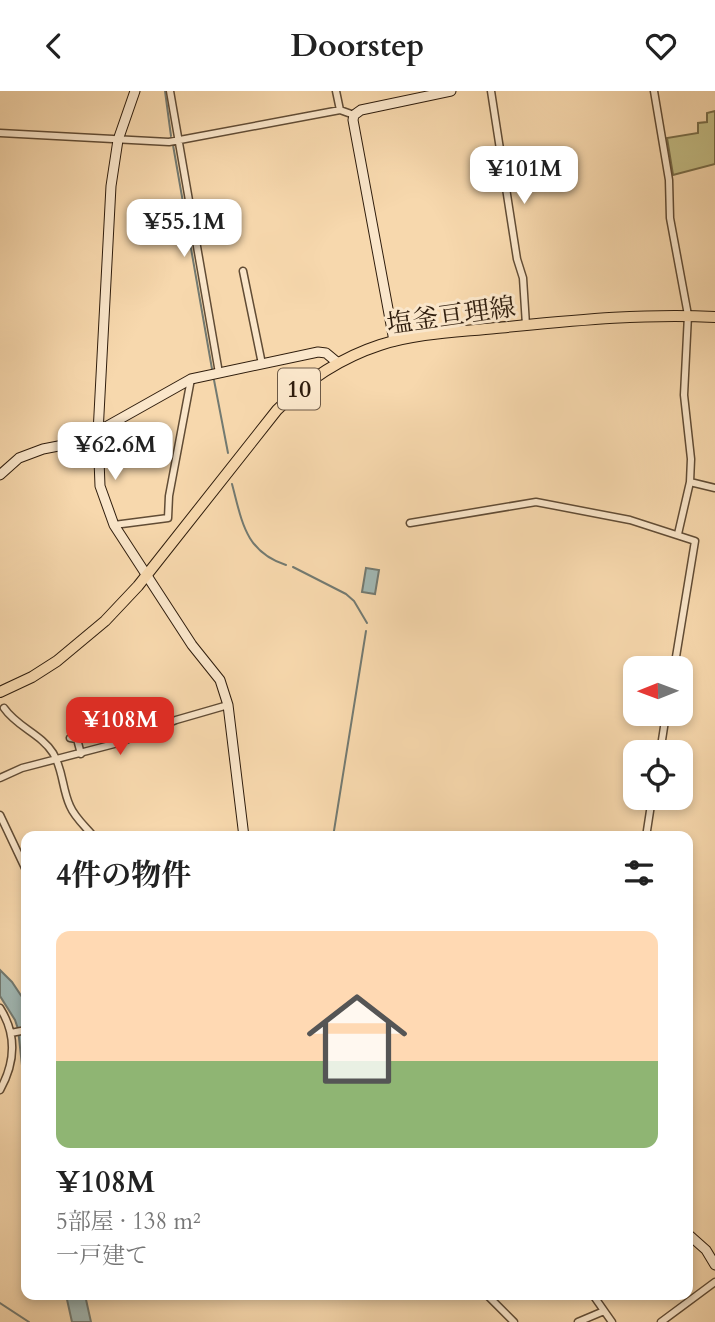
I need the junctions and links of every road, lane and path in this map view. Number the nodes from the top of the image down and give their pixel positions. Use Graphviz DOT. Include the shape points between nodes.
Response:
graph roads {
  1 [pos="135,91"];
  2 [pos="170,91"];
  3 [pos="336,91"];
  4 [pos="452,91"];
  5 [pos="491,91"];
  6 [pos="654,91"];
  7 [pos="340,110"];
  8 [pos="354,115"];
  9 [pos="0,133"];
  10 [pos="118,140"];
  11 [pos="177,140"];
  12 [pos="243,271"];
  13 [pos="688,316"];
  14 [pos="715,317"];
  15 [pos="526,325"];
  16 [pos="394,341"];
  17 [pos="338,363"];
  18 [pos="262,364"];
  19 [pos="219,373"];
  20 [pos="191,379"];
  21 [pos="98,433"];
  22 [pos="0,475"];
  23 [pos="690,482"];
  24 [pos="715,488"];
  25 [pos="410,523"];
  26 [pos="114,525"];
  27 [pos="678,534"];
  28 [pos="146,575"];
  29 [pos="676,656"];
  30 [pos="0,692"];
  31 [pos="228,705"];
  32 [pos="4,708"];
  33 [pos="70,738"];
  34 [pos="81,754"];
  35 [pos="57,761"];
  36 [pos="0,778"];
  37 [pos="650,810"];
  38 [pos="0,815"];
  39 [pos="89,831"];
  40 [pos="243,831"];
  41 [pos="647,831"];
  42 [pos="21,859"];
  43 [pos="0,1008"];
  44 [pos="21,1031"];
  45 [pos="11,1033"];
  46 [pos="0,1090"];
  47 [pos="693,1238"];
  48 [pos="715,1265"];
  49 [pos="715,1282"];
  50 [pos="693,1298"];
  51 [pos="492,1300"];
  52 [pos="596,1300"];
  53 [pos="691,1300"];
  54 [pos="604,1311"];
  55 [pos="514,1322"];
  56 [pos="578,1322"];
  57 [pos="612,1322"];
  58 [pos="661,1322"];
  1 -- 10 [label="street"];
  2 -- 11 [label="street"];
  3 -- 7 [label="street"];
  4 -- 8 [label="street"];
  5 -- 15 [label="street" via="523,278"];
  6 -- 13 [label="street"];
  7 -- 8 [label="street"];
  7 -- 11 [label="street"];
  8 -- 16 [label="street"];
  9 -- 10 [label="street"];
  10 -- 11 [label="street"];
  10 -- 21 [label="street" via="111,186"];
  11 -- 19 [label="street"];
  12 -- 18 [label="street"];
  13 -- 14 [label="main road, 塩釜亘理線 / 10"];
  13 -- 15 [label="main road, 塩釜亘理線 / 10"];
  13 -- 23 [label="street" via="684,395 691,445"];
  15 -- 16 [label="main road, 塩釜亘理線 / 10"];
  16 -- 17 [label="main road, 塩釜亘理線 / 10"];
  17 -- 18 [label="street" via="318,352"];
  17 -- 28 [label="main road, 塩釜亘理線 / 10" via="277,410"];
  18 -- 19 [label="street"];
  19 -- 20 [label="street"];
  20 -- 21 [label="street"];
  20 -- 26 [label="street" via="168,518"];
  21 -- 22 [label="street" via="29,453"];
  21 -- 26 [label="street" via="100,486"];
  23 -- 24 [label="street"];
  23 -- 27 [label="street"];
  25 -- 27 [label="street" via="536,502"];
  26 -- 28 [label="street"];
  27 -- 29 [label="street" via="695,541"];
  28 -- 30 [label="main road, 塩釜亘理線 / 10" via="80,643 32,677"];
  28 -- 31 [label="street" via="220,680"];
  31 -- 34 [label="street"];
  31 -- 40 [label="street"];
  32 -- 35 [label="street" via="49,748"];
  33 -- 34 [label="street" via="77,739"];
  34 -- 35 [label="street"];
  35 -- 36 [label="street"];
  35 -- 39 [label="street" via="70,807"];
  37 -- 41 [label="street"];
  38 -- 42 [label="street"];
  43 -- 45 [label="street"];
  44 -- 45 [label="street"];
  45 -- 46 [label="street" via="13,1057"];
  47 -- 48 [label="street"];
  49 -- 50 [label="street"];
  51 -- 55 [label="street"];
  52 -- 54 [label="street"];
  53 -- 58 [label="street"];
  54 -- 56 [label="street"];
  54 -- 57 [label="street"];
}
